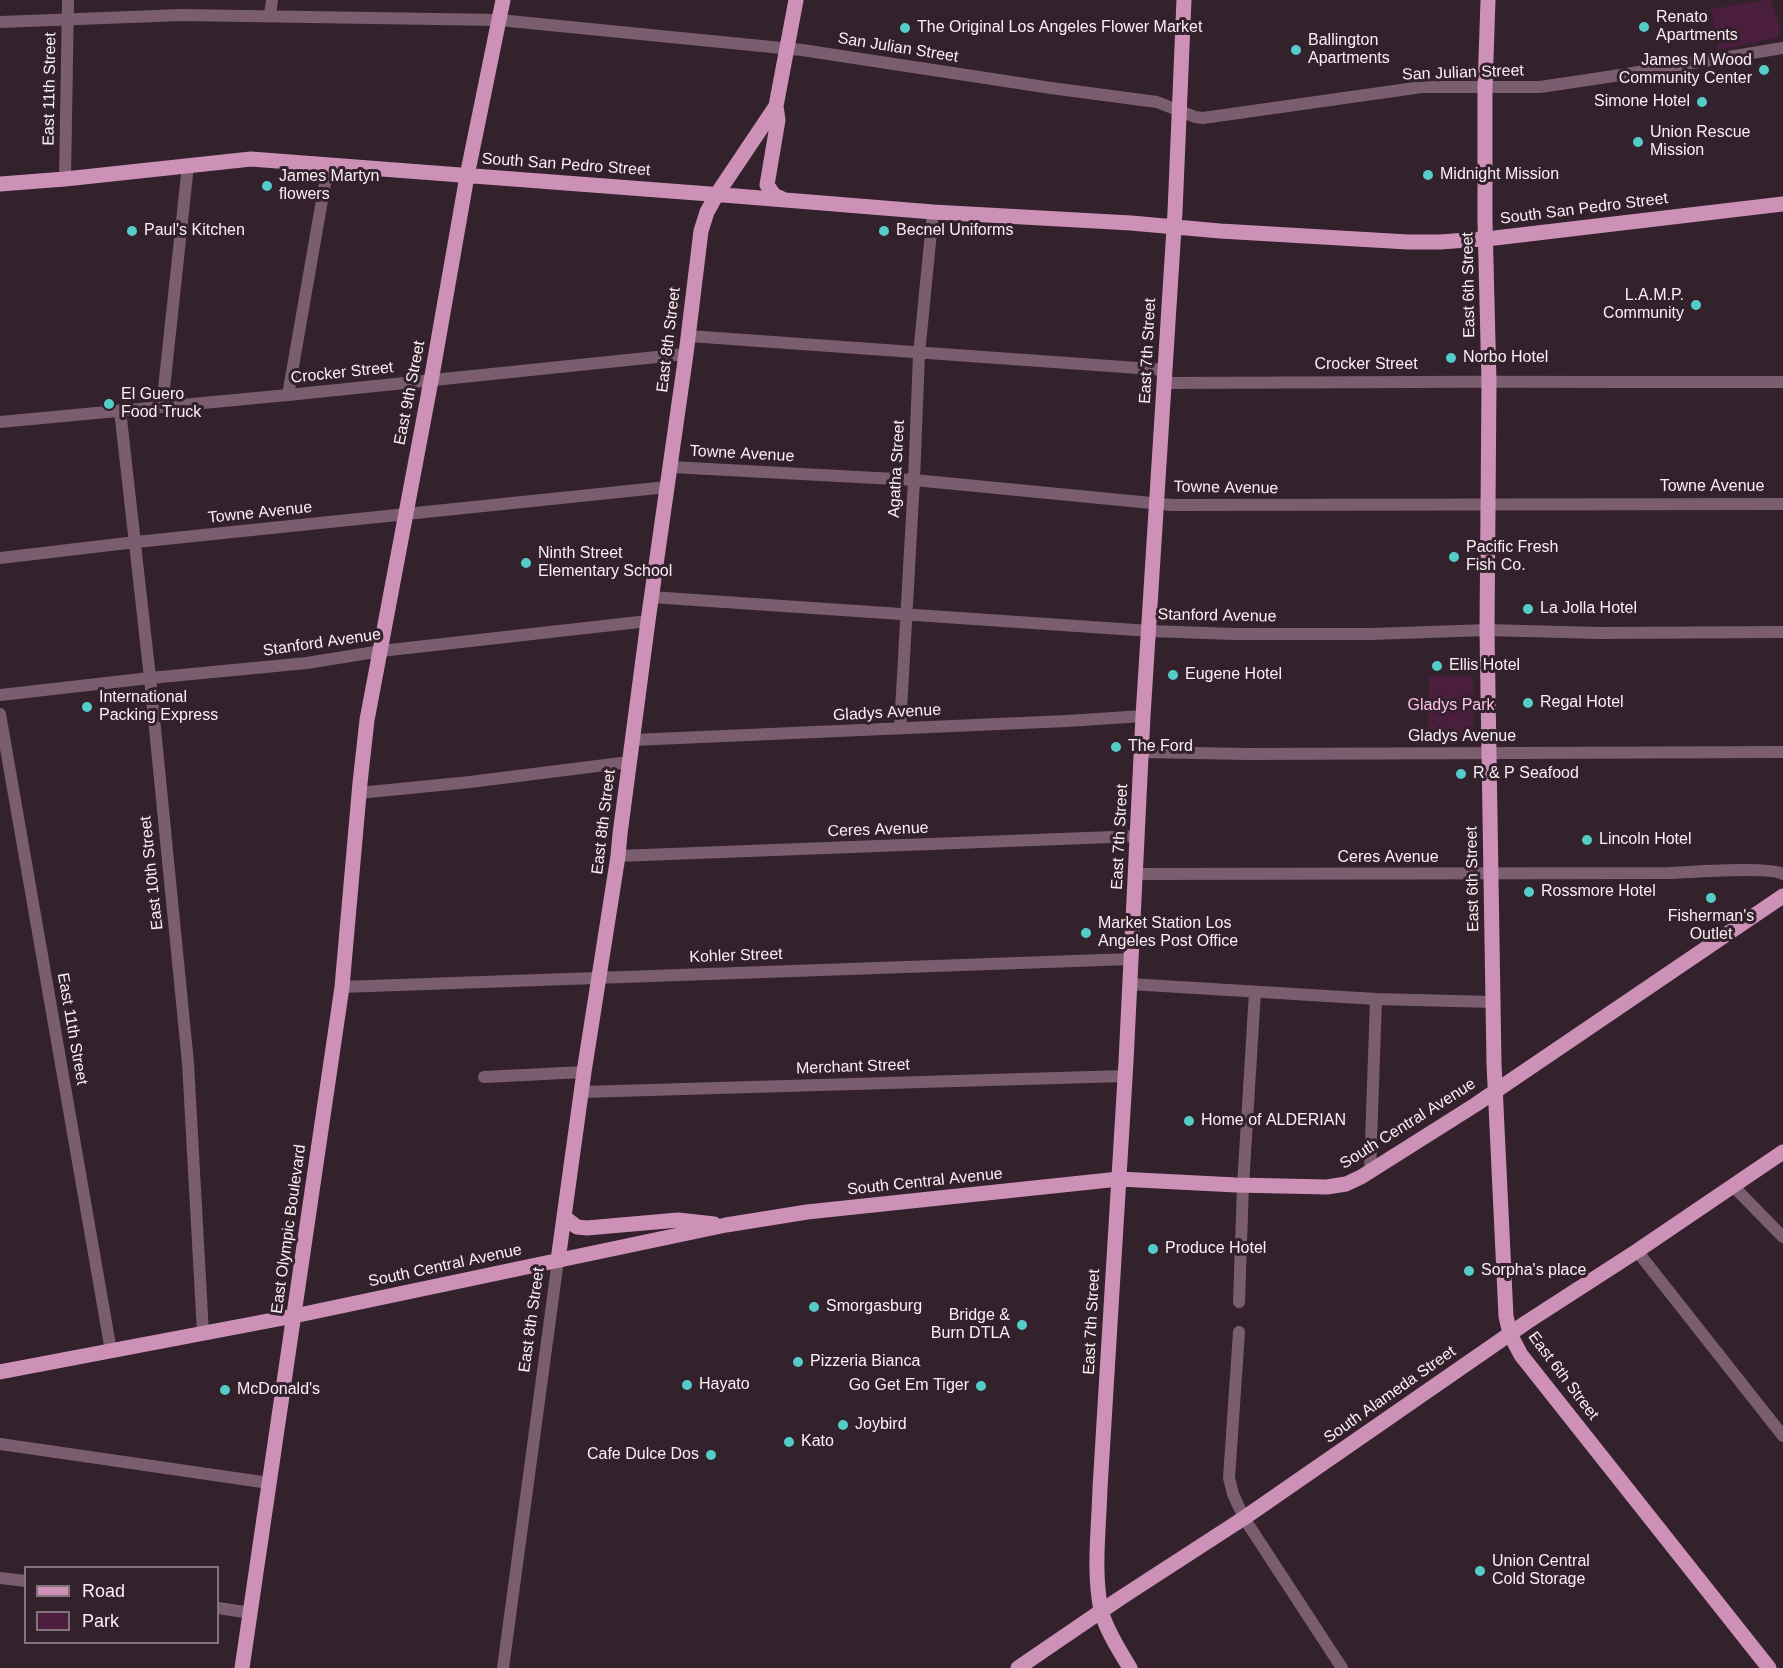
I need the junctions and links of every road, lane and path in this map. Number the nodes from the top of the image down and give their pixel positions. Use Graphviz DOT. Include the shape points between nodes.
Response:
graph roads {
  1 [pos="68,0"];
  2 [pos="272,0"];
  3 [pos="503,0"];
  4 [pos="796,0"];
  5 [pos="1184,0"];
  6 [pos="1488,0"];
  7 [pos="270,15"];
  8 [pos="68,19"];
  9 [pos="499,20"];
  10 [pos="0,22"];
  11 [pos="786,48"];
  12 [pos="1783,48"];
  13 [pos="1485,88"];
  14 [pos="776,106"];
  15 [pos="1178,110"];
  16 [pos="188,165"];
  17 [pos="328,166"];
  18 [pos="467,176"];
  19 [pos="65,179"];
  20 [pos="0,184"];
  21 [pos="717,194"];
  22 [pos="784,200"];
  23 [pos="1783,204"];
  24 [pos="933,212"];
  25 [pos="1173,227"];
  26 [pos="1486,239"];
  27 [pos="689,336"];
  28 [pos="686,354"];
  29 [pos="919,354"];
  30 [pos="1165,376"];
  31 [pos="431,380"];
  32 [pos="1783,382"];
  33 [pos="1489,383"];
  34 [pos="288,396"];
  35 [pos="162,406"];
  36 [pos="120,410"];
  37 [pos="0,422"];
  38 [pos="671,467"];
  39 [pos="914,480"];
  40 [pos="668,487"];
  41 [pos="1157,503"];
  42 [pos="1489,503"];
  43 [pos="1783,504"];
  44 [pos="405,514"];
  45 [pos="136,542"];
  46 [pos="0,558"];
  47 [pos="651,597"];
  48 [pos="906,614"];
  49 [pos="648,621"];
  50 [pos="1487,630"];
  51 [pos="1150,631"];
  52 [pos="1783,632"];
  53 [pos="381,651"];
  54 [pos="150,678"];
  55 [pos="0,695"];
  56 [pos="0,714"];
  57 [pos="1143,716"];
  58 [pos="900,728"];
  59 [pos="633,740"];
  60 [pos="1142,752"];
  61 [pos="1783,752"];
  62 [pos="1490,753"];
  63 [pos="629,762"];
  64 [pos="359,793"];
  65 [pos="1138,836"];
  66 [pos="618,856"];
  67 [pos="1136,874"];
  68 [pos="1491,874"];
  69 [pos="1783,874"];
  70 [pos="1783,896"];
  71 [pos="1131,958"];
  72 [pos="600,978"];
  73 [pos="1130,984"];
  74 [pos="342,987"];
  75 [pos="1255,992"];
  76 [pos="1376,999"];
  77 [pos="1492,1002"];
  78 [pos="584,1072"];
  79 [pos="1125,1076"];
  80 [pos="484,1077"];
  81 [pos="1495,1091"];
  82 [pos="582,1092"];
  83 [pos="1783,1152"];
  84 [pos="1370,1171"];
  85 [pos="1119,1179"];
  86 [pos="1243,1185"];
  87 [pos="1733,1186"];
  88 [pos="564,1217"];
  89 [pos="726,1225"];
  90 [pos="1783,1237"];
  91 [pos="1636,1251"];
  92 [pos="558,1260"];
  93 [pos="1239,1302"];
  94 [pos="294,1316"];
  95 [pos="1239,1332"];
  96 [pos="203,1333"];
  97 [pos="1510,1334"];
  98 [pos="111,1351"];
  99 [pos="0,1372"];
  100 [pos="1783,1436"];
  101 [pos="0,1444"];
  102 [pos="269,1483"];
  103 [pos="1244,1518"];
  104 [pos="0,1578"];
  105 [pos="24,1581"];
  106 [pos="219,1608"];
  107 [pos="1101,1612"];
  108 [pos="251,1613"];
  109 [pos="242,1668"];
  110 [pos="503,1668"];
  111 [pos="1018,1668"];
  112 [pos="1130,1668"];
  113 [pos="1342,1668"];
  114 [pos="1769,1668"];
  1 -- 8 [label="street, East 11th Street"];
  2 -- 7 [label="street"];
  3 -- 9 [label="main road, East 9th Street"];
  4 -- 11 [label="main road, East 8th Street"];
  5 -- 15 [label="main road, East 7th Street"];
  6 -- 13 [label="main road, East 6th Street"];
  7 -- 8 [label="street, San Julian Street"];
  7 -- 9 [label="street, San Julian Street"];
  8 -- 10 [label="street, San Julian Street"];
  8 -- 19 [label="street, East 11th Street"];
  9 -- 11 [label="street, San Julian Street"];
  9 -- 18 [label="main road, East 9th Street"];
  11 -- 14 [label="main road, East 8th Street"];
  11 -- 15 [label="street, San Julian Street" via="1157,102"];
  12 -- 13 [label="street, San Julian Street" via="1540,87"];
  13 -- 15 [label="street, San Julian Street" via="1422,87 1203,118"];
  13 -- 26 [label="main road, East 6th Street"];
  14 -- 21 [label="main road, East 8th Street"];
  14 -- 22 [label="main road" via="778,120 767,185"];
  15 -- 25 [label="main road, East 7th Street"];
  16 -- 17 [label="main road, South San Pedro Street" via="251,159"];
  16 -- 19 [label="main road, South San Pedro Street"];
  16 -- 35 [label="street"];
  17 -- 18 [label="main road, South San Pedro Street"];
  17 -- 34 [label="street"];
  18 -- 21 [label="main road, South San Pedro Street"];
  18 -- 31 [label="main road, East 9th Street"];
  19 -- 20 [label="main road, South San Pedro Street"];
  21 -- 22 [label="main road, South San Pedro Street"];
  21 -- 27 [label="main road, East 8th Street" via="701,231"];
  22 -- 24 [label="main road, South San Pedro Street"];
  23 -- 26 [label="main road, South San Pedro Street"];
  24 -- 25 [label="main road, South San Pedro Street"];
  24 -- 29 [label="street, Agatha Street"];
  25 -- 26 [label="main road, South San Pedro Street" via="1408,242"];
  25 -- 30 [label="main road, East 7th Street"];
  26 -- 33 [label="main road, East 6th Street"];
  27 -- 28 [label="main road, East 8th Street"];
  27 -- 29 [label="street, Crocker Street"];
  28 -- 31 [label="street, Crocker Street"];
  28 -- 38 [label="main road, East 8th Street"];
  29 -- 30 [label="street, Crocker Street"];
  29 -- 39 [label="street, Agatha Street"];
  30 -- 33 [label="street, Crocker Street"];
  30 -- 41 [label="main road, East 7th Street"];
  31 -- 34 [label="street, Crocker Street"];
  31 -- 44 [label="main road, East 9th Street"];
  32 -- 33 [label="street, Crocker Street"];
  33 -- 42 [label="main road, East 6th Street"];
  34 -- 35 [label="street, Crocker Street"];
  35 -- 36 [label="street, Crocker Street"];
  36 -- 37 [label="street, Crocker Street"];
  36 -- 45 [label="street, East 10th Street"];
  38 -- 39 [label="street, Towne Avenue"];
  38 -- 40 [label="main road, East 8th Street"];
  39 -- 41 [label="street, Towne Avenue"];
  39 -- 48 [label="street, Agatha Street"];
  40 -- 44 [label="street, Towne Avenue"];
  40 -- 47 [label="main road, East 8th Street"];
  41 -- 42 [label="street, Towne Avenue"];
  41 -- 51 [label="main road, East 7th Street"];
  42 -- 43 [label="street, Towne Avenue"];
  42 -- 50 [label="main road, East 6th Street"];
  44 -- 45 [label="street, Towne Avenue"];
  44 -- 53 [label="main road, East 9th Street"];
  45 -- 46 [label="street, Towne Avenue"];
  45 -- 54 [label="street, East 10th Street"];
  47 -- 48 [label="street, Stanford Avenue"];
  47 -- 49 [label="main road, East 8th Street"];
  48 -- 51 [label="street, Stanford Avenue"];
  48 -- 58 [label="street, Agatha Street"];
  49 -- 53 [label="street, Stanford Avenue"];
  49 -- 59 [label="main road, East 8th Street"];
  50 -- 51 [label="street, Stanford Avenue" via="1371,634"];
  50 -- 52 [label="street, Stanford Avenue"];
  50 -- 62 [label="main road, East 6th Street"];
  51 -- 57 [label="main road, East 7th Street"];
  53 -- 54 [label="street, Stanford Avenue" via="307,663"];
  53 -- 64 [label="main road, East 9th Street" via="367,720"];
  54 -- 55 [label="street, Stanford Avenue"];
  54 -- 96 [label="street, East 10th Street" via="188,1063"];
  56 -- 98 [label="street, East 11th Street"];
  57 -- 58 [label="street, Gladys Avenue"];
  57 -- 60 [label="main road, East 7th Street"];
  58 -- 59 [label="street, Gladys Avenue"];
  59 -- 63 [label="main road, East 8th Street"];
  60 -- 62 [label="street, Gladys Avenue"];
  60 -- 65 [label="main road, East 7th Street"];
  61 -- 62 [label="street, Gladys Avenue"];
  62 -- 68 [label="main road, East 6th Street"];
  63 -- 64 [label="street"];
  63 -- 66 [label="main road, East 8th Street"];
  64 -- 74 [label="main road, East Olympic Boulevard"];
  65 -- 66 [label="street, Ceres Avenue"];
  65 -- 67 [label="main road, East 7th Street"];
  66 -- 72 [label="main road, East 8th Street"];
  67 -- 68 [label="street, Ceres Avenue"];
  67 -- 71 [label="main road, East 7th Street"];
  68 -- 69 [label="street, Ceres Avenue" via="1774,870"];
  68 -- 77 [label="main road, East 6th Street"];
  70 -- 81 [label="main road, South Central Avenue"];
  71 -- 72 [label="street, Kohler Street"];
  71 -- 73 [label="main road, East 7th Street"];
  72 -- 74 [label="street, Kohler Street"];
  72 -- 78 [label="main road, East 8th Street"];
  73 -- 75 [label="street"];
  73 -- 79 [label="main road, East 7th Street"];
  74 -- 94 [label="main road, East Olympic Boulevard"];
  75 -- 76 [label="street"];
  75 -- 86 [label="street"];
  76 -- 77 [label="street"];
  76 -- 84 [label="street"];
  77 -- 81 [label="main road, East 6th Street"];
  78 -- 80 [label="street"];
  78 -- 82 [label="main road, East 8th Street"];
  79 -- 82 [label="street, Merchant Street"];
  79 -- 85 [label="main road, East 7th Street"];
  81 -- 84 [label="main road, South Central Avenue"];
  81 -- 97 [label="main road, East 6th Street" via="1503,1274"];
  82 -- 88 [label="main road, East 8th Street"];
  83 -- 87 [label="main road, South Alameda Street"];
  84 -- 86 [label="main road, South Central Avenue" via="1346,1184 1327,1187"];
  85 -- 86 [label="main road, South Central Avenue"];
  85 -- 89 [label="main road, South Central Avenue" via="807,1212"];
  85 -- 107 [label="main road, East 7th Street" via="1100,1488"];
  86 -- 93 [label="street"];
  87 -- 90 [label="street"];
  87 -- 91 [label="main road, South Alameda Street"];
  88 -- 89 [label="main road" via="577,1227 588,1228 678,1220"];
  88 -- 92 [label="main road, East 8th Street"];
  89 -- 92 [label="main road, South Central Avenue"];
  91 -- 97 [label="main road, South Alameda Street"];
  91 -- 100 [label="street"];
  92 -- 94 [label="main road, South Central Avenue"];
  92 -- 110 [label="street, East 8th Street"];
  94 -- 96 [label="main road, South Central Avenue"];
  94 -- 102 [label="main road, East Olympic Boulevard"];
  95 -- 103 [label="street" via="1229,1478"];
  96 -- 98 [label="main road, South Central Avenue"];
  97 -- 103 [label="main road, South Alameda Street"];
  97 -- 114 [label="main road, East 6th Street" via="1521,1355"];
  98 -- 99 [label="main road, South Central Avenue"];
  101 -- 102 [label="street"];
  102 -- 108 [label="main road, East Olympic Boulevard"];
  103 -- 107 [label="main road, South Alameda Street"];
  103 -- 113 [label="street"];
  104 -- 105 [label="street"];
  106 -- 108 [label="street"];
  107 -- 111 [label="main road, South Alameda Street"];
  107 -- 112 [label="main road, East 7th Street"];
  108 -- 109 [label="main road, East Olympic Boulevard"];
}
